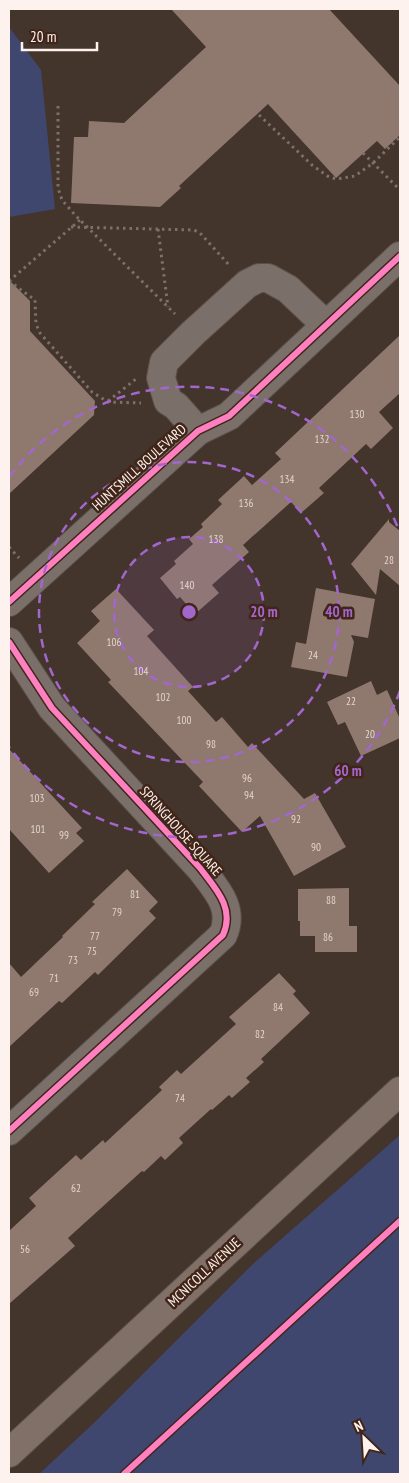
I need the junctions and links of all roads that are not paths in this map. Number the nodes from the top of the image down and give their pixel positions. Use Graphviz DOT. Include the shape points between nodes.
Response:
graph roads {
  1 [pos="400,256"];
  2 [pos="326,325"];
  3 [pos="198,431"];
  4 [pos="9,602"];
  5 [pos="9,642"];
  6 [pos="400,1091"];
  7 [pos="9,1132"];
  8 [pos="9,1453"];
  1 -- 2 [label="street, HUNTSMILL BOULEVARD"];
  2 -- 3 [label="street, HUNTSMILL BOULEVARD" via="229,416"];
  2 -- 3 [label="street" via="288,289 268,278 248,284 164,362 161,378 168,402 176,406"];
  3 -- 4 [label="street, HUNTSMILL BOULEVARD"];
  5 -- 7 [label="street, SPRINGHOUSE SQUARE" via="52,708 200,868 221,895 227,909 228,925 223,936"];
  6 -- 8 [label="main road, MCNICOLL AVENUE"];
}
